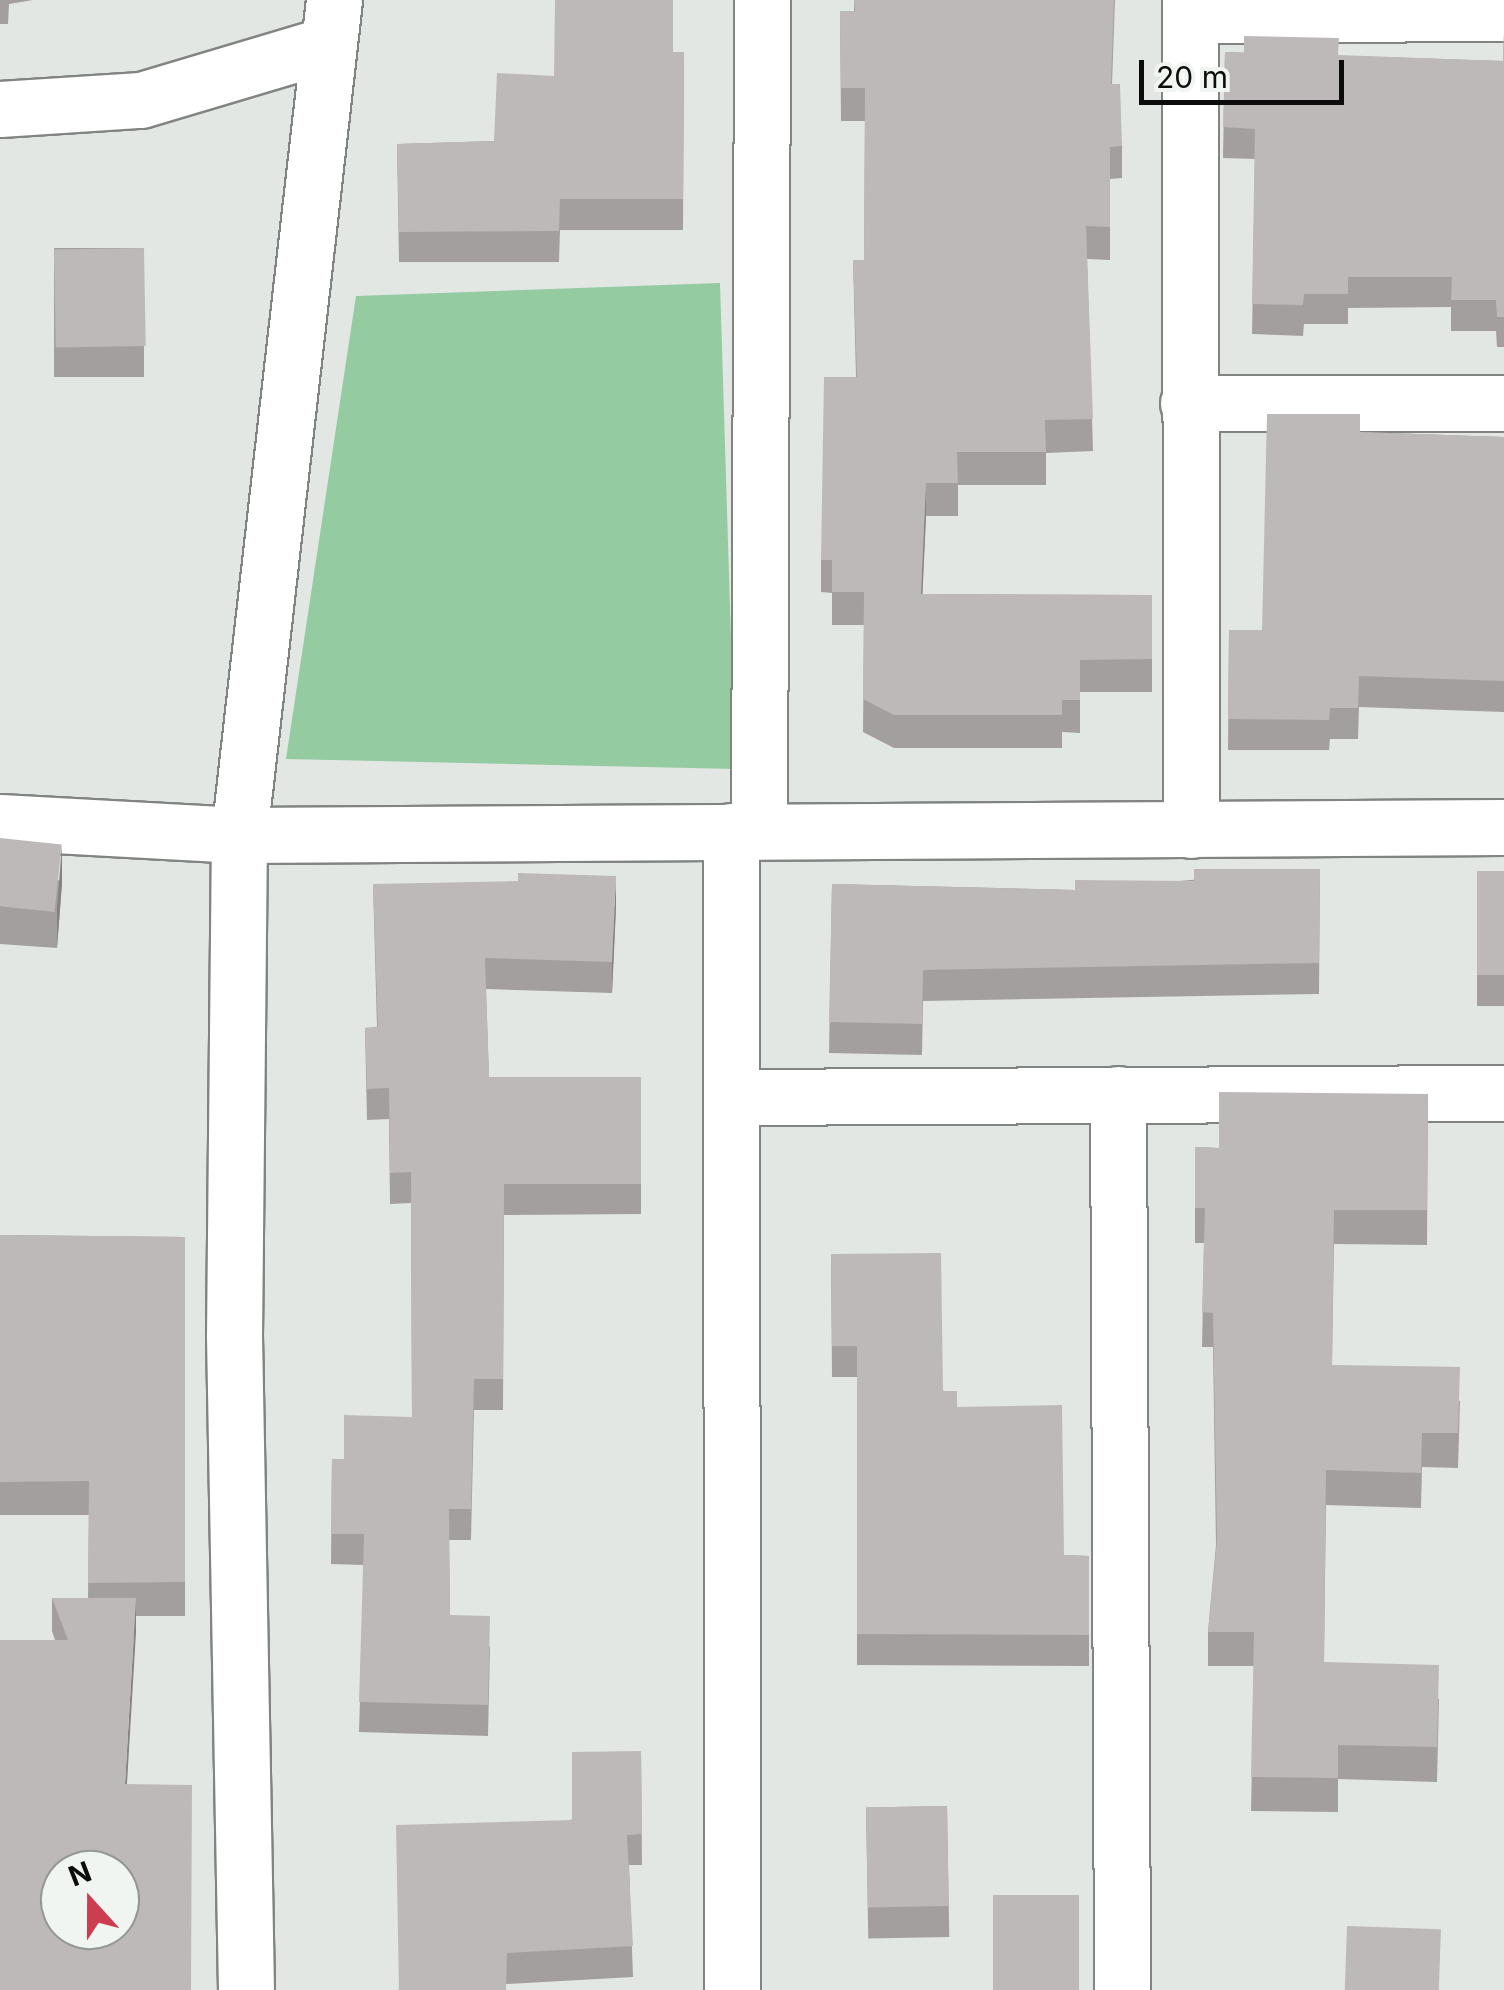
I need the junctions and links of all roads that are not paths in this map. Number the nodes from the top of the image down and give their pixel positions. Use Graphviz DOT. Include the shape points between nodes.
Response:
graph roads {
  1 [pos="762,0"];
  2 [pos="1190,7"];
  3 [pos="1504,13"];
  4 [pos="331,22"];
  5 [pos="0,109"];
  6 [pos="1504,402"];
  7 [pos="1188,403"];
  8 [pos="0,822"];
  9 [pos="1504,826"];
  10 [pos="1191,830"];
  11 [pos="745,832"];
  12 [pos="238,836"];
  13 [pos="1504,1093"];
  14 [pos="1118,1094"];
  15 [pos="731,1097"];
  16 [pos="246,1990"];
  17 [pos="732,1990"];
  18 [pos="1122,1990"];
  1 -- 11 [label="street"];
  2 -- 3 [label="street"];
  2 -- 7 [label="street"];
  4 -- 5 [label="street" via="141,100"];
  4 -- 12 [label="street"];
  6 -- 7 [label="street"];
  7 -- 10 [label="street"];
  8 -- 12 [label="street"];
  9 -- 10 [label="street"];
  10 -- 11 [label="street"];
  11 -- 12 [label="street"];
  11 -- 15 [label="street"];
  12 -- 16 [label="street" via="234,1336"];
  13 -- 14 [label="street"];
  14 -- 15 [label="street"];
  14 -- 18 [label="street"];
  15 -- 17 [label="street"];
}
